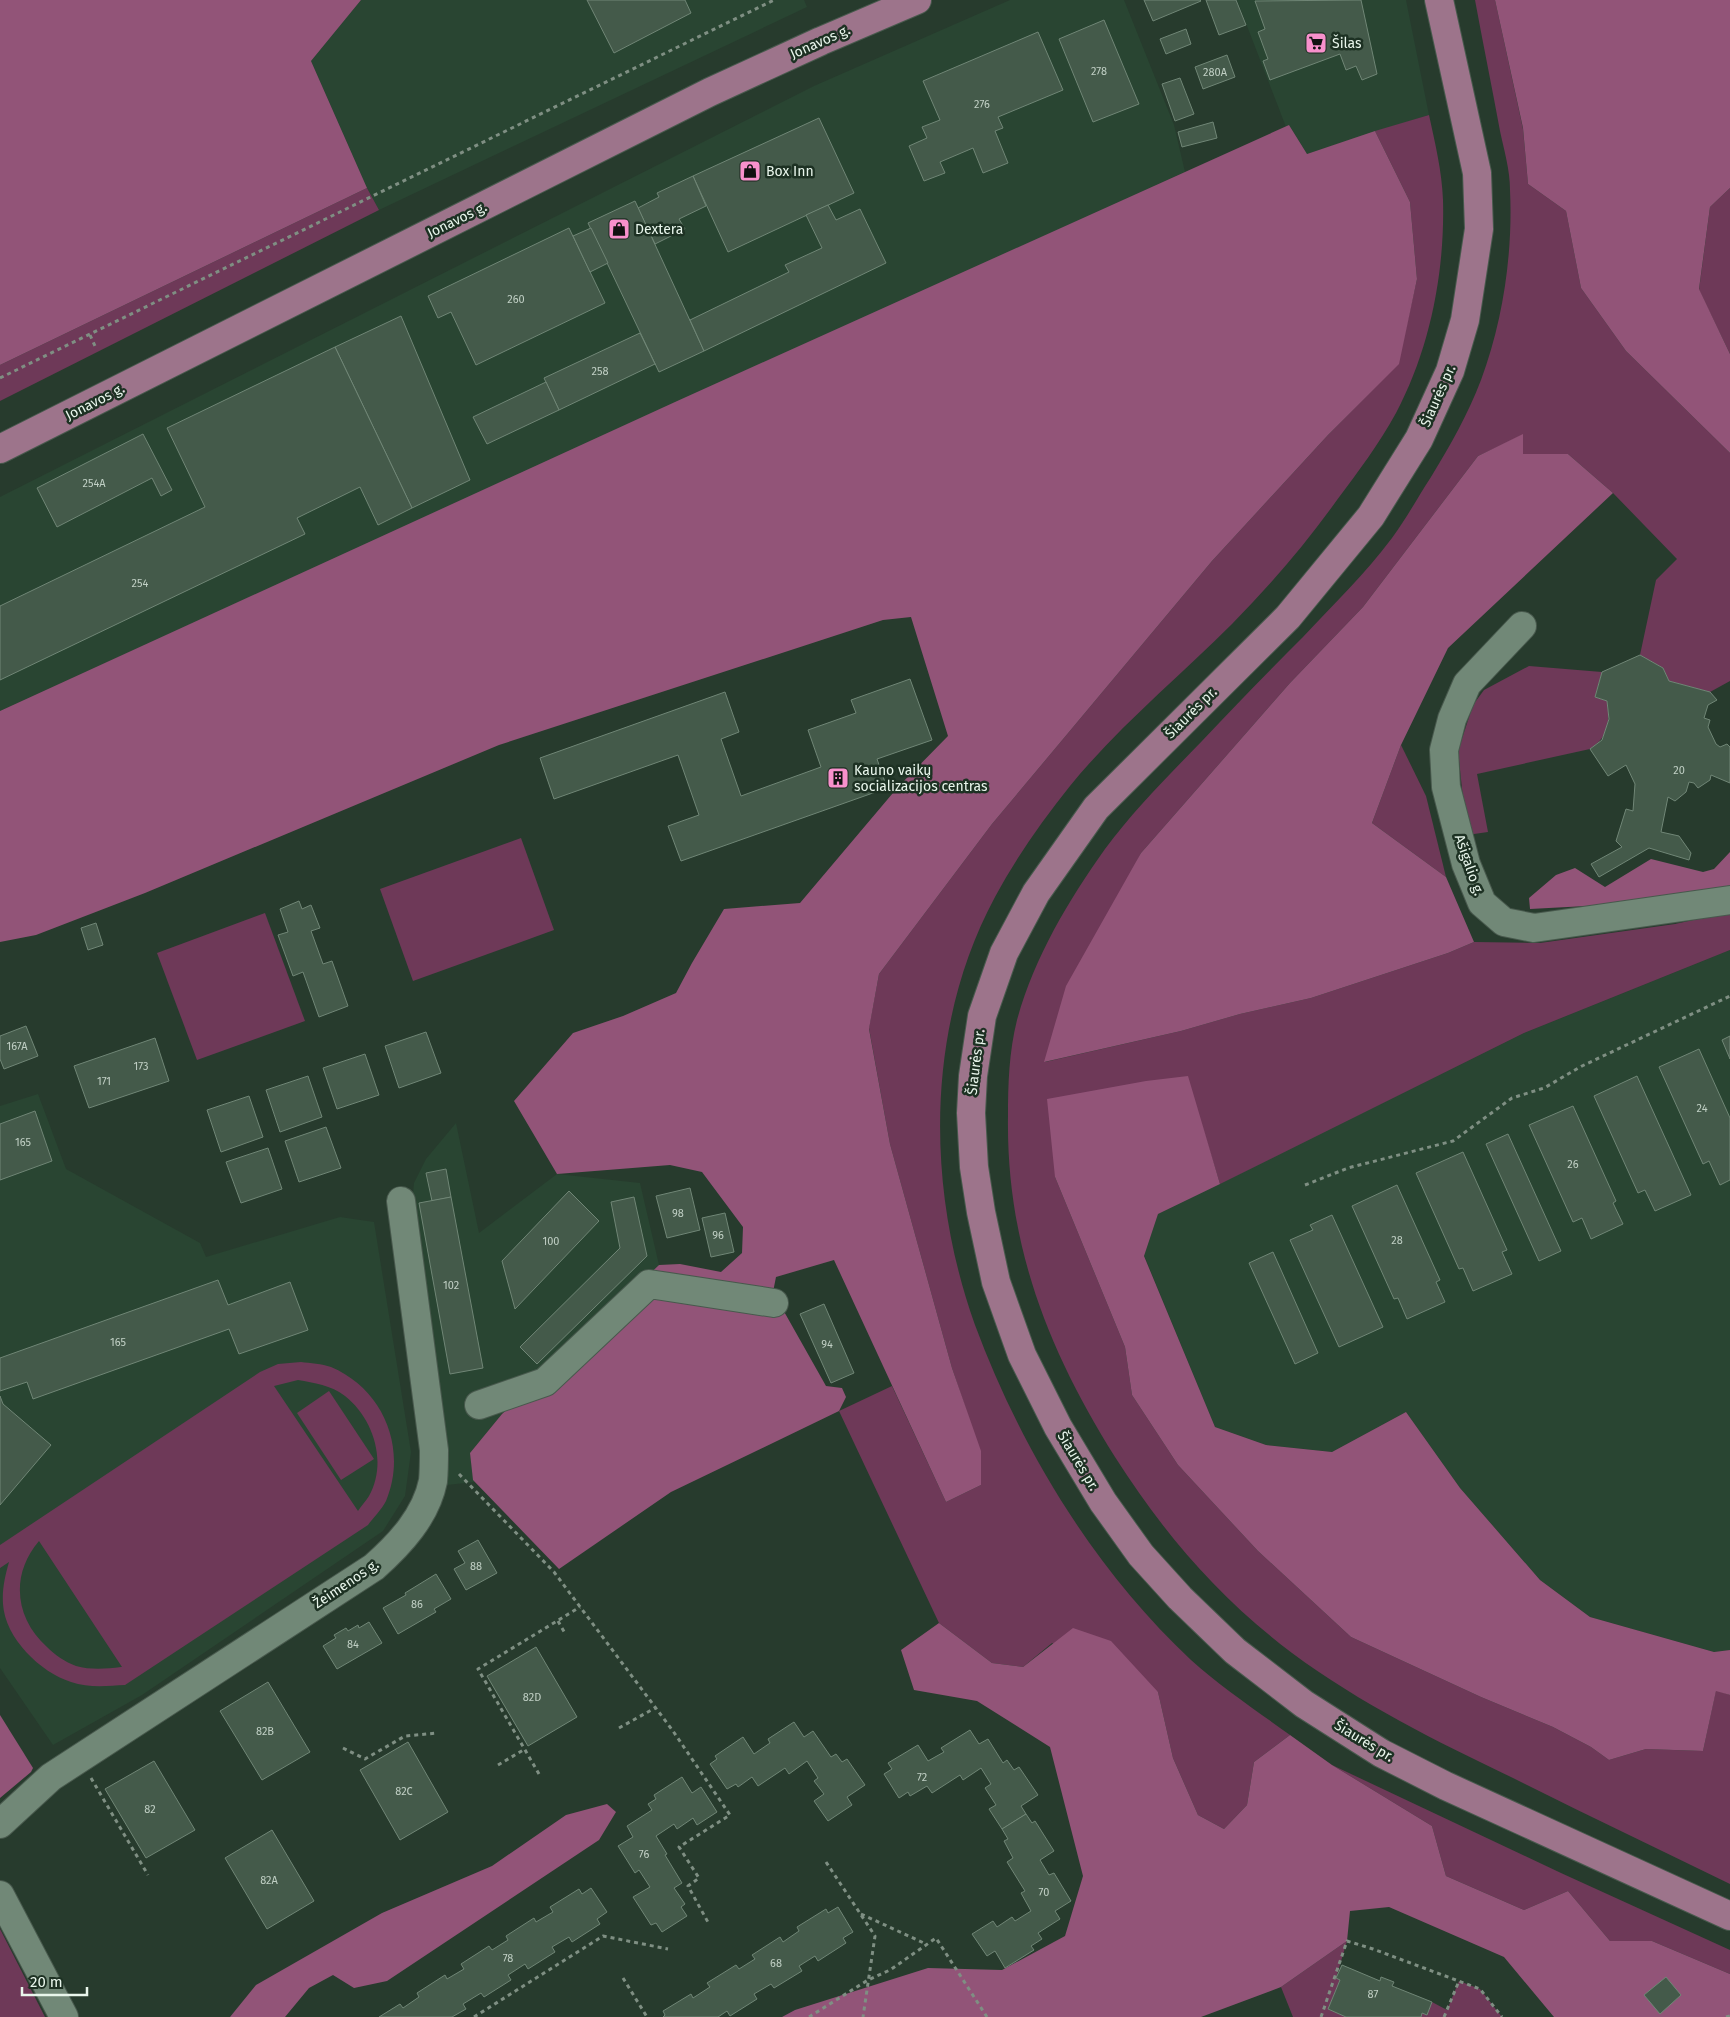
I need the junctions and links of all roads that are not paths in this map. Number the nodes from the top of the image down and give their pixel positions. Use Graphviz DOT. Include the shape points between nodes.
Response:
graph roads {
  1 [pos="917,0"];
  2 [pos="1439,0"];
  3 [pos="0,449"];
  4 [pos="1522,626"];
  5 [pos="1730,900"];
  6 [pos="401,1201"];
  7 [pos="774,1303"];
  8 [pos="479,1406"];
  9 [pos="0,1824"];
  10 [pos="0,1895"];
  11 [pos="1730,1916"];
  12 [pos="64,2017"];
  1 -- 3 [label="main road, Jonavos g." via="710,92"];
  2 -- 11 [label="main road, Šiaurės pr." via="1477,173 1479,229 1465,320 1450,371 1419,439 1371,516 1288,617 1096,808 1036,893 1004,954 982,1016 973,1076 974,1167 996,1282 1022,1355 1058,1427 1103,1502 1141,1555 1180,1598 1235,1651 1304,1704 1381,1753"];
  4 -- 5 [label="street, Ašigalio g." via="1467,684 1444,750 1446,788 1466,864 1482,903 1504,922 1534,928"];
  6 -- 9 [label="street, Žeimenos g." via="434,1450 432,1481 424,1508 398,1545 374,1567 51,1778"];
  7 -- 8 [label="street" via="649,1284 545,1382"];
  10 -- 12 [label="street"];
}
